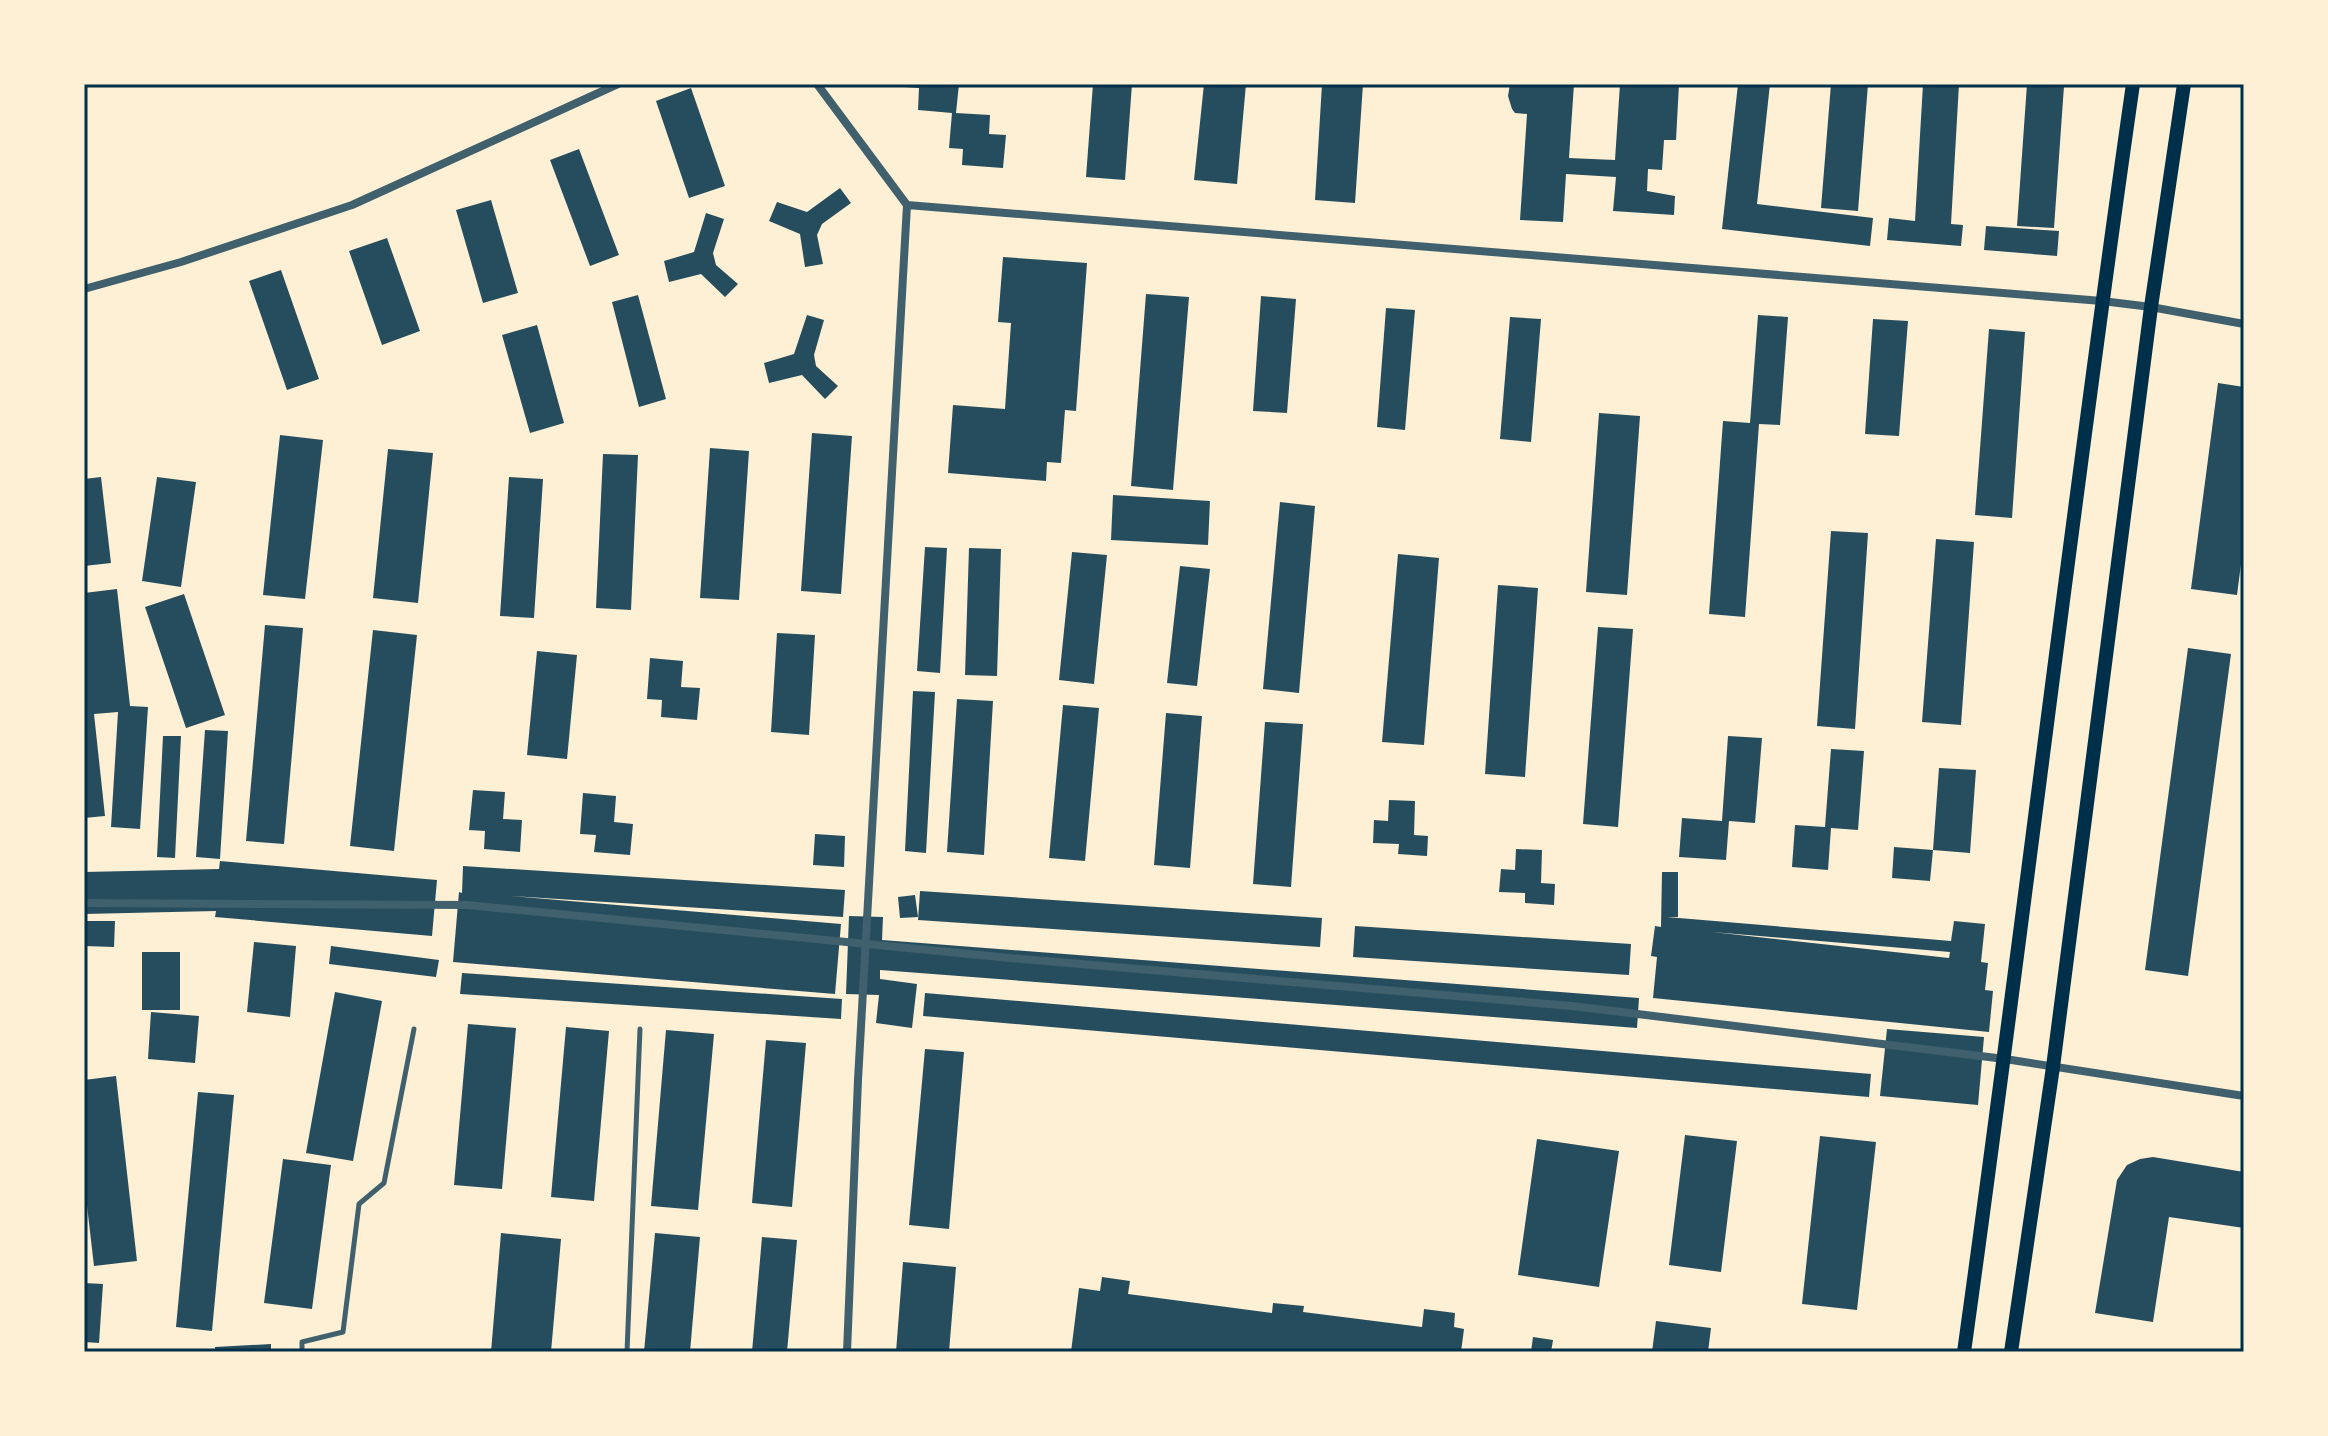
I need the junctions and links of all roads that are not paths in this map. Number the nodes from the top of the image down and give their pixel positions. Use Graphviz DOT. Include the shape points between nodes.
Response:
graph roads {
  1 [pos="618,84"];
  2 [pos="817,84"];
  3 [pos="2133,84"];
  4 [pos="2184,84"];
  5 [pos="907,205"];
  6 [pos="84,289"];
  7 [pos="2102,301"];
  8 [pos="2151,307"];
  9 [pos="2244,324"];
  10 [pos="84,903"];
  11 [pos="414,1029"];
  12 [pos="640,1029"];
  13 [pos="2005,1059"];
  14 [pos="2053,1067"];
  15 [pos="2244,1096"];
  16 [pos="302,1352"];
  17 [pos="627,1352"];
  18 [pos="847,1352"];
  19 [pos="1964,1352"];
  20 [pos="2011,1352"];
  1 -- 6 [label="street" via="352,205"];
  2 -- 5 [label="street"];
  3 -- 7 [label="main road"];
  4 -- 8 [label="main road"];
  5 -- 7 [label="street"];
  5 -- 18 [label="street"];
  7 -- 8 [label="street"];
  7 -- 13 [label="main road"];
  8 -- 9 [label="street"];
  8 -- 14 [label="main road"];
  10 -- 13 [label="street" via="467,905 1572,1006"];
  11 -- 16 [label="lane" via="384,1183 359,1204 343,1332 302,1342"];
  12 -- 17 [label="lane"];
  13 -- 14 [label="street"];
  13 -- 19 [label="main road"];
  14 -- 15 [label="street"];
  14 -- 20 [label="main road"];
}
